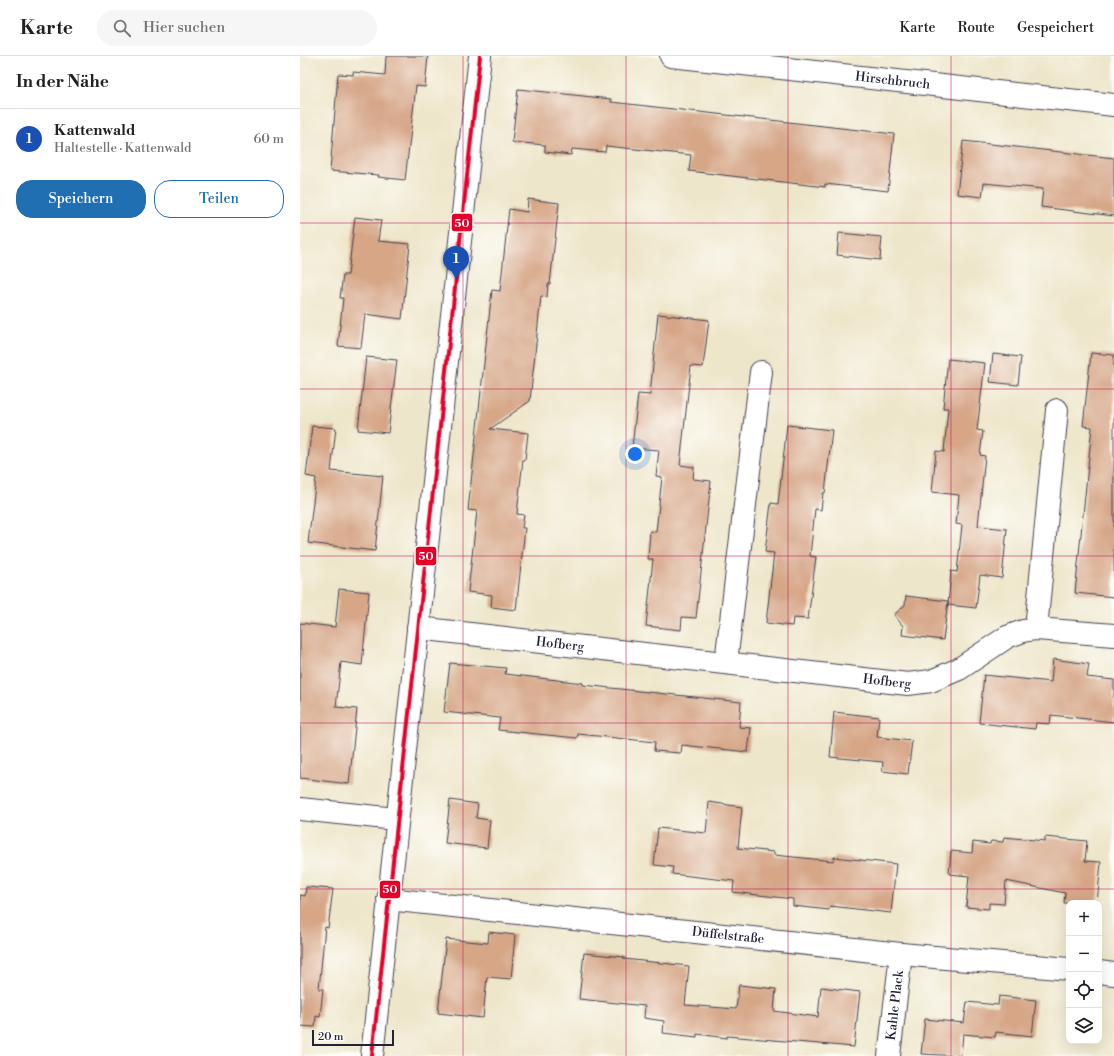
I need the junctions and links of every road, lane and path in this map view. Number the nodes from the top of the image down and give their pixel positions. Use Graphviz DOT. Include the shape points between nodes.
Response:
graph roads {
  1 [pos="480,56"];
  2 [pos="671,56"];
  3 [pos="1114,104"];
  4 [pos="761,372"];
  5 [pos="1057,410"];
  6 [pos="418,628"];
  7 [pos="1036,629"];
  8 [pos="1114,635"];
  9 [pos="726,662"];
  10 [pos="300,809"];
  11 [pos="396,820"];
  12 [pos="388,899"];
  13 [pos="901,954"];
  14 [pos="1066,970"];
  15 [pos="1102,972"];
  16 [pos="1114,974"];
  17 [pos="372,1056"];
  18 [pos="889,1056"];
  1 -- 6 [label="street"];
  2 -- 3 [label="street, Hirschbruch"];
  4 -- 9 [label="street"];
  5 -- 7 [label="street"];
  6 -- 9 [label="street, Hofberg"];
  6 -- 11 [label="street"];
  7 -- 8 [label="street, Hofberg"];
  7 -- 9 [label="street, Hofberg" via="1007,637 959,669 931,681 908,684"];
  10 -- 11 [label="street"];
  11 -- 12 [label="street"];
  12 -- 13 [label="street, Düffelstraße"];
  12 -- 17 [label="street"];
  13 -- 14 [label="street, Düffelstraße"];
  13 -- 18 [label="street, Kahle Plack"];
  15 -- 16 [label="street"];
}
